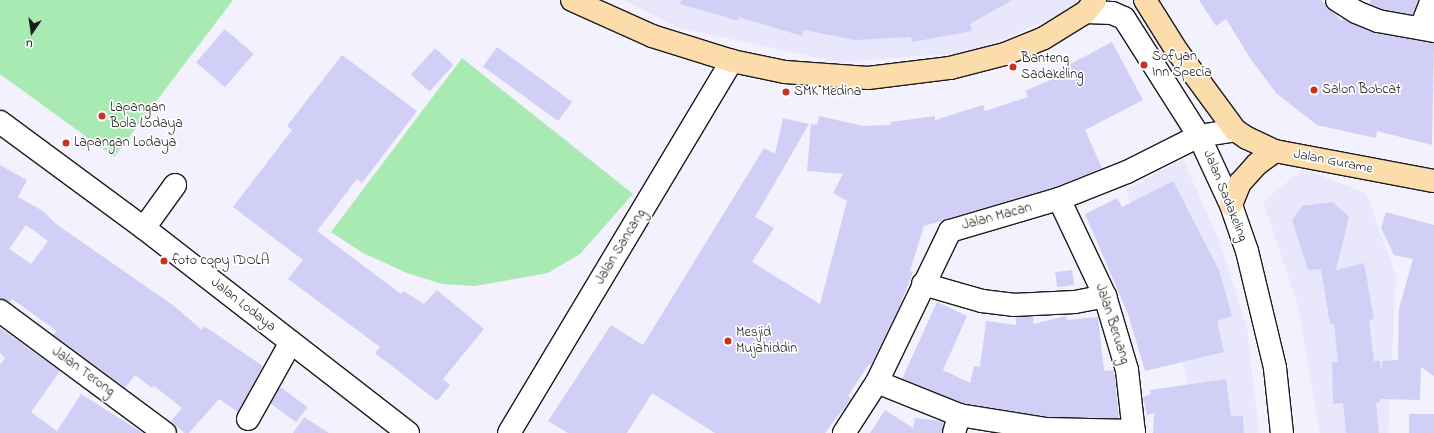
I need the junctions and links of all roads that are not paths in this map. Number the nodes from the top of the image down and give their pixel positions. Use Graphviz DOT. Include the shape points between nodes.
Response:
graph roads {
  1 [pos="572,0"];
  2 [pos="1145,0"];
  3 [pos="1337,0"];
  4 [pos="1432,0"];
  5 [pos="1090,6"];
  6 [pos="1428,29"];
  7 [pos="732,61"];
  8 [pos="0,122"];
  9 [pos="1235,130"];
  10 [pos="1199,136"];
  11 [pos="1275,151"];
  12 [pos="1434,181"];
  13 [pos="175,185"];
  14 [pos="1059,199"];
  15 [pos="1231,205"];
  16 [pos="144,228"];
  17 [pos="923,284"];
  18 [pos="1105,296"];
  19 [pos="0,311"];
  20 [pos="290,342"];
  21 [pos="878,382"];
  22 [pos="248,419"];
  23 [pos="957,424"];
  24 [pos="1045,431"];
  25 [pos="1134,432"];
  26 [pos="165,433"];
  27 [pos="408,433"];
  28 [pos="509,433"];
  29 [pos="844,433"];
  30 [pos="1282,433"];
  1 -- 7 [label="main road" via="652,36"];
  2 -- 9 [label="main road" via="1177,51"];
  3 -- 6 [label="street" via="1356,12 1378,21"];
  4 -- 6 [label="street"];
  5 -- 7 [label="main road" via="1044,38 1005,54 950,68 868,78 785,72"];
  5 -- 10 [label="street, Jalan Sadakeling" via="1124,18"];
  7 -- 28 [label="street, Jalan Sancang"];
  8 -- 16 [label="street, Jalan Lodaya"];
  9 -- 10 [label="street, Jalan Macan"];
  9 -- 11 [label="main road, Jalan Gurame"];
  10 -- 14 [label="street, Jalan Macan" via="1126,172"];
  10 -- 15 [label="street, Jalan Sadakeling"];
  11 -- 12 [label="main road, Jalan Gurame"];
  11 -- 15 [label="main road" via="1257,164 1240,183"];
  13 -- 16 [label="street"];
  14 -- 17 [label="street, Jalan Macan" via="950,231"];
  14 -- 18 [label="street, Jalan Beruang"];
  15 -- 30 [label="street, Jalan Sadakeling" via="1263,309 1275,368"];
  16 -- 20 [label="street, Jalan Lodaya"];
  17 -- 18 [label="street" via="982,301 1013,305 1075,302"];
  17 -- 21 [label="street, Jalan Macan"];
  18 -- 25 [label="street, Jalan Beruang" via="1127,370"];
  19 -- 26 [label="street, Jalan Terong"];
  20 -- 22 [label="street"];
  20 -- 27 [label="street, Jalan Lodaya"];
  21 -- 23 [label="street"];
  21 -- 29 [label="street, Jalan Macan"];
  23 -- 24 [label="street"];
  24 -- 25 [label="street"];
}
